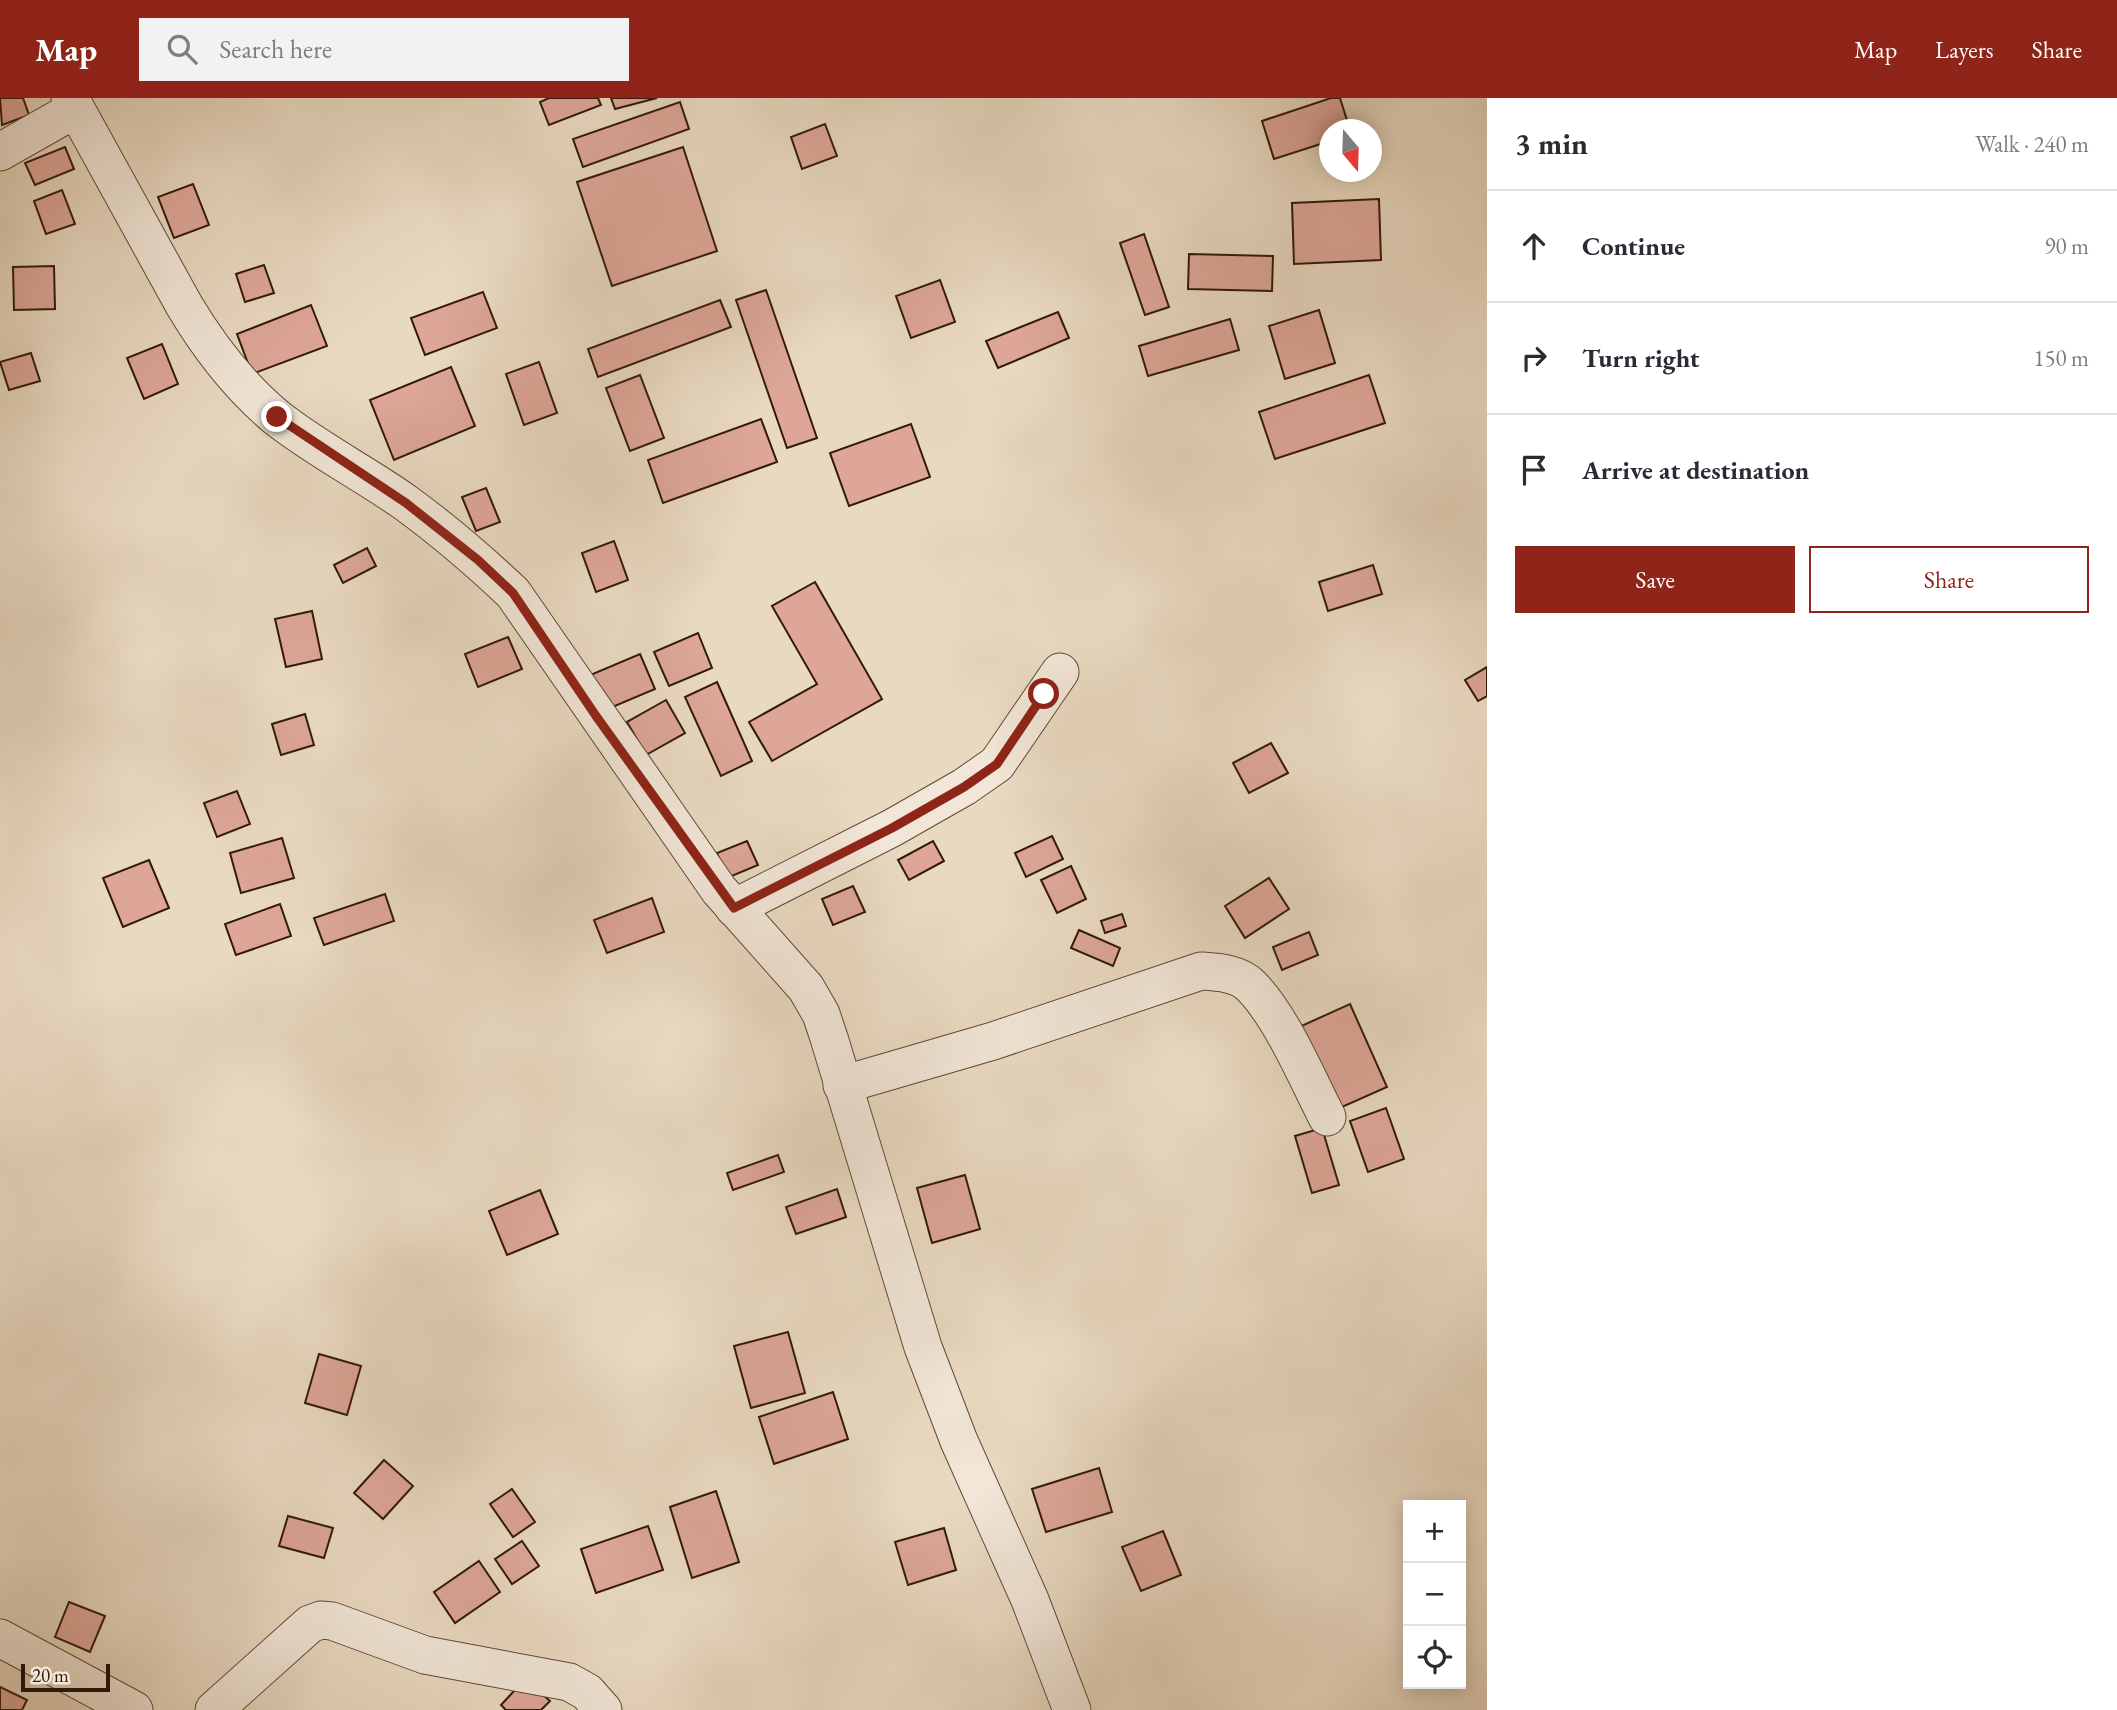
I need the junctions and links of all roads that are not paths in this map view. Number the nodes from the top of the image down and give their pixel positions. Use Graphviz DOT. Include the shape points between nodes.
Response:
graph roads {
  1 [pos="72,104"];
  2 [pos="0,152"];
  3 [pos="1060,673"];
  4 [pos="734,908"];
  5 [pos="842,1085"];
  6 [pos="1327,1117"];
  7 [pos="0,1638"];
  8 [pos="134,1710"];
  9 [pos="214,1710"];
  10 [pos="603,1710"];
  11 [pos="1072,1710"];
  1 -- 2 [label="street"];
  1 -- 4 [label="street" via="204,339 236,379 277,417 406,503 513,593"];
  3 -- 4 [label="street" via="997,764 892,828"];
  4 -- 5 [label="street" via="806,988 821,1014"];
  5 -- 6 [label="street" via="993,1041 1201,971 1213,971 1250,984 1280,1028"];
  5 -- 11 [label="street" via="923,1347"];
  7 -- 8 [label="street"];
  9 -- 10 [label="street" via="320,1620 425,1655 569,1682 587,1692"];
}
